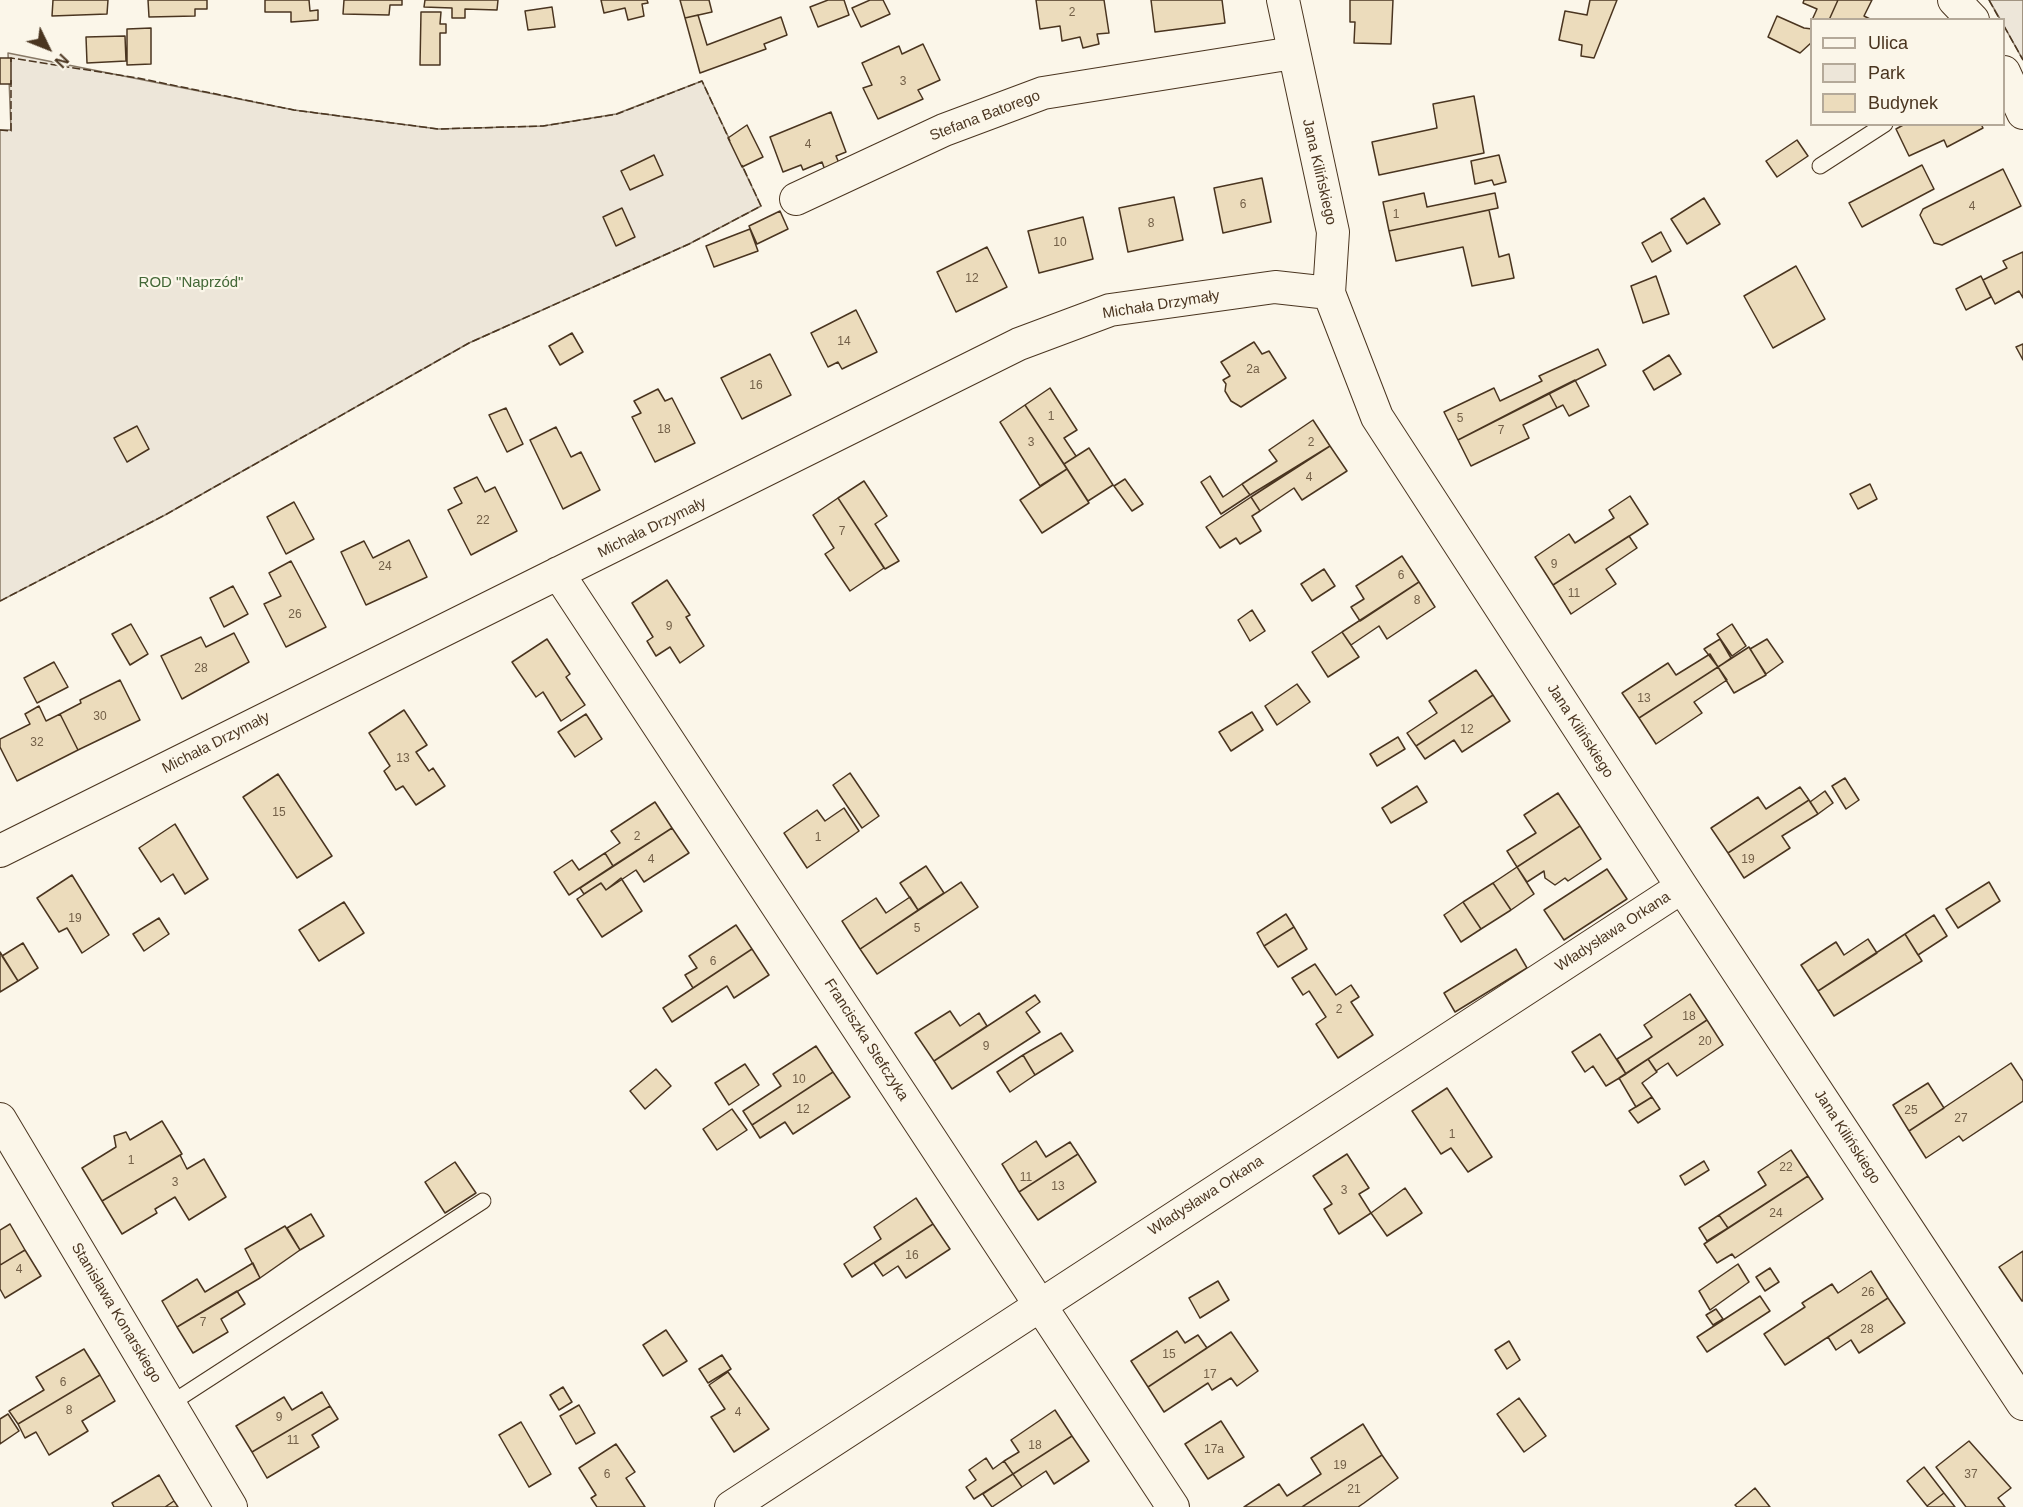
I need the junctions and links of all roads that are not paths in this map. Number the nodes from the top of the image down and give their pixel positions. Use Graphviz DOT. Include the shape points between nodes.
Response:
graph roads {
  1 [pos="1283,0"];
  2 [pos="1954,0"];
  3 [pos="1971,18"];
  4 [pos="1293,53"];
  5 [pos="2005,74"];
  6 [pos="2023,113"];
  7 [pos="1882,126"];
  8 [pos="1820,166"];
  9 [pos="796,199"];
  10 [pos="1329,293"];
  11 [pos="558,573"];
  12 [pos="0,851"];
  13 [pos="1682,887"];
  14 [pos="0,1119"];
  15 [pos="483,1201"];
  16 [pos="1040,1304"];
  17 [pos="170,1404"];
  18 [pos="2023,1404"];
  19 [pos="231,1507"];
  20 [pos="731,1507"];
  21 [pos="1173,1507"];
  1 -- 4 [label="street, Jana Kilińskiego"];
  2 -- 3 [label="street"];
  4 -- 9 [label="street, Stefana Batorego" via="1043,93 944,130"];
  4 -- 10 [label="street, Jana Kilińskiego" via="1333,232"];
  5 -- 6 [label="street"];
  7 -- 8 [label="lane"];
  10 -- 11 [label="street, Michała Drzymały" via="1275,287 1110,310 1019,344"];
  10 -- 13 [label="street, Jana Kilińskiego" via="1377,417"];
  11 -- 12 [label="street, Michała Drzymały"];
  11 -- 16 [label="street, Franciszka Stefczyka"];
  13 -- 16 [label="street, Władysława Orkana"];
  13 -- 18 [label="street, Jana Kilińskiego"];
  14 -- 17 [label="street, Stanisława Konarskiego"];
  15 -- 17 [label="lane"];
  16 -- 20 [label="street, Władysława Orkana"];
  16 -- 21 [label="street, Franciszka Stefczyka"];
  17 -- 19 [label="street, Stanisława Konarskiego"];
}
